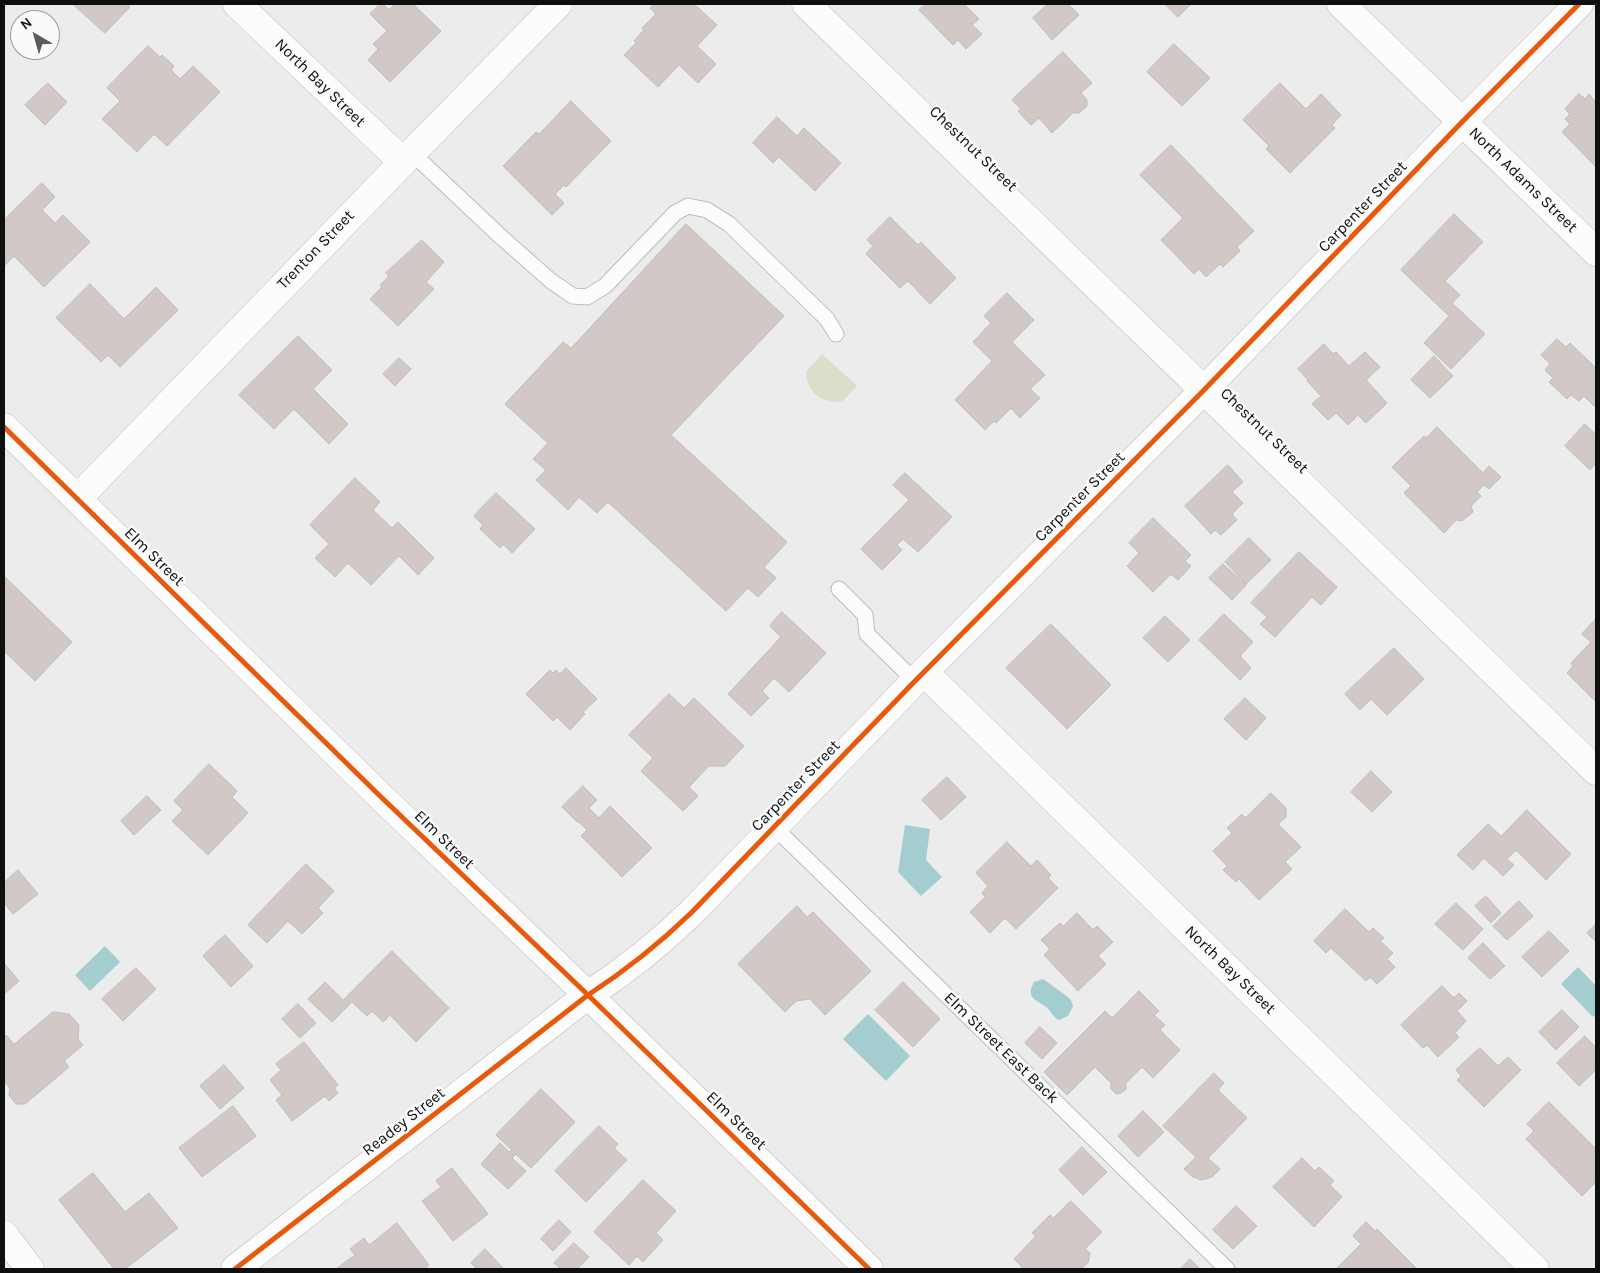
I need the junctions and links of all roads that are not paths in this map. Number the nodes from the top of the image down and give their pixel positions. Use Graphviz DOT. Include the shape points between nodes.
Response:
graph roads {
  1 [pos="237,4"];
  2 [pos="558,4"];
  3 [pos="806,4"];
  4 [pos="1341,4"];
  5 [pos="1579,4"];
  6 [pos="1462,122"];
  7 [pos="407,157"];
  8 [pos="1596,252"];
  9 [pos="836,334"];
  10 [pos="1204,390"];
  11 [pos="4,427"];
  12 [pos="77,499"];
  13 [pos="839,590"];
  14 [pos="919,676"];
  15 [pos="1596,771"];
  16 [pos="774,827"];
  17 [pos="588,995"];
  18 [pos="4,1235"];
  19 [pos="30,1269"];
  20 [pos="235,1269"];
  21 [pos="869,1269"];
  22 [pos="1227,1269"];
  23 [pos="1535,1269"];
  1 -- 7 [label="street, North Bay Street"];
  2 -- 7 [label="street, Trenton Street"];
  3 -- 10 [label="street, Chestnut Street"];
  4 -- 6 [label="street, North Adams Street"];
  5 -- 6 [label="street, Carpenter Street"];
  6 -- 8 [label="street, North Adams Street"];
  6 -- 10 [label="street, Carpenter Street"];
  7 -- 9 [label="lane" via="551,281 573,296 587,297 605,286 674,213 688,206 707,210 730,224 827,319"];
  7 -- 12 [label="street, Trenton Street"];
  10 -- 14 [label="street, Carpenter Street"];
  10 -- 15 [label="street, Chestnut Street"];
  11 -- 12 [label="street, Elm Street"];
  12 -- 17 [label="street, Elm Street"];
  13 -- 14 [label="lane" via="865,615 867,634"];
  14 -- 16 [label="street, Carpenter Street"];
  14 -- 23 [label="street, North Bay Street"];
  16 -- 17 [label="street, Carpenter Street" via="659,944"];
  16 -- 22 [label="lane, Elm Street East Back"];
  17 -- 20 [label="street, Readey Street"];
  17 -- 21 [label="street, Elm Street"];
  18 -- 19 [label="street"];
}
